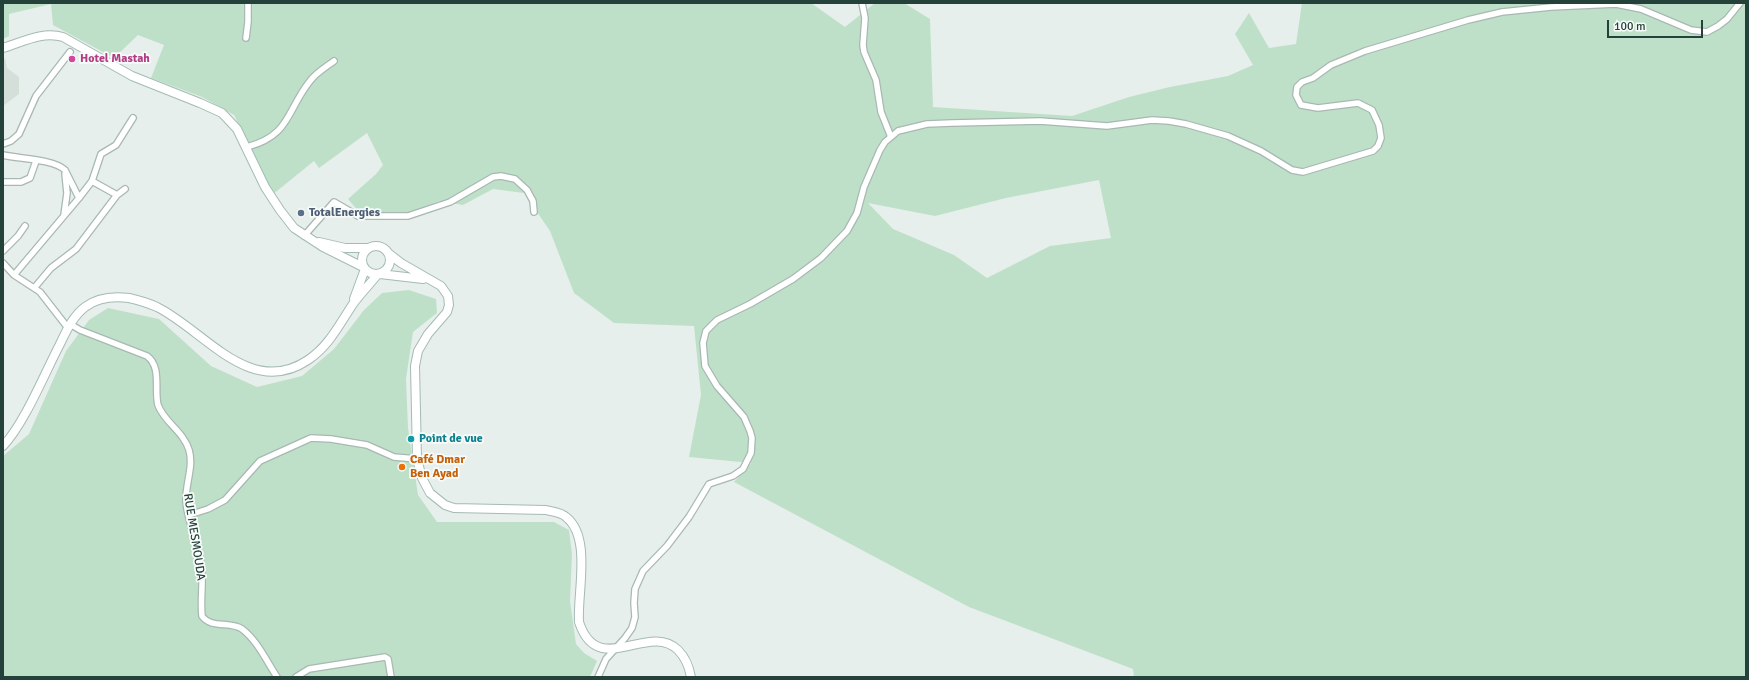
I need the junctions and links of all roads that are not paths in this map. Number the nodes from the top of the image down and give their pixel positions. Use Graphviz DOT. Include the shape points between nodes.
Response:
graph roads {
  1 [pos="248,3"];
  2 [pos="862,3"];
  3 [pos="1740,3"];
  4 [pos="246,38"];
  5 [pos="3,48"];
  6 [pos="70,52"];
  7 [pos="334,61"];
  8 [pos="133,118"];
  9 [pos="891,137"];
  10 [pos="3,144"];
  11 [pos="247,147"];
  12 [pos="3,155"];
  13 [pos="36,161"];
  14 [pos="65,170"];
  15 [pos="92,180"];
  16 [pos="3,182"];
  17 [pos="125,189"];
  18 [pos="118,195"];
  19 [pos="79,198"];
  20 [pos="534,212"];
  21 [pos="64,215"];
  22 [pos="25,226"];
  23 [pos="304,236"];
  24 [pos="313,241"];
  25 [pos="368,248"];
  26 [pos="3,251"];
  27 [pos="388,253"];
  28 [pos="3,264"];
  29 [pos="364,268"];
  30 [pos="379,274"];
  31 [pos="14,275"];
  32 [pos="430,280"];
  33 [pos="35,287"];
  34 [pos="353,304"];
  35 [pos="69,326"];
  36 [pos="3,446"];
  37 [pos="417,458"];
  38 [pos="189,515"];
  39 [pos="606,659"];
  40 [pos="277,677"];
  41 [pos="296,677"];
  42 [pos="390,677"];
  43 [pos="598,677"];
  44 [pos="691,677"];
  1 -- 4 [label="street"];
  2 -- 9 [label="street" via="865,18 864,52 876,80 881,112"];
  3 -- 9 [label="street" via="1727,19 1707,32 1691,30 1641,9 1616,4 1502,12 1396,41 1345,59 1302,82 1297,87 1298,101 1301,105 1318,108 1358,103 1372,110 1381,138 1373,150 1303,172 1292,170 1261,151 1228,136 1169,121 1152,120 1107,126 1040,121 927,124 905,128"];
  5 -- 11 [label="main road" via="44,35 64,36 132,76 222,113 237,129"];
  6 -- 10 [label="street" via="36,96 19,134"];
  7 -- 11 [label="street" via="309,82 289,117 274,134"];
  8 -- 15 [label="street" via="116,145 101,154"];
  9 -- 39 [label="street" via="880,150 864,187 857,212 847,231 821,258 793,279 717,320 704,336 705,366 717,386 744,417 750,431 751,453 746,466 740,472 709,484 685,523 643,571 636,589 632,628"];
  11 -- 23 [label="main road" via="265,187 294,228"];
  12 -- 13 [label="street"];
  13 -- 14 [label="street" via="56,164"];
  13 -- 16 [label="street" via="30,178 21,182"];
  14 -- 19 [label="street"];
  14 -- 21 [label="street" via="67,193"];
  15 -- 18 [label="street"];
  15 -- 19 [label="street"];
  17 -- 18 [label="street"];
  18 -- 33 [label="street" via="76,249 51,268"];
  19 -- 21 [label="street"];
  20 -- 23 [label="street" via="531,196 521,184 508,176 493,177 450,202 408,216 358,216 334,202"];
  21 -- 31 [label="street"];
  22 -- 26 [label="street"];
  23 -- 24 [label="main road"];
  24 -- 25 [label="main road" via="345,248"];
  24 -- 29 [label="main road"];
  25 -- 27 [label="main road" via="377,246"];
  25 -- 29 [label="main road" via="362,256"];
  27 -- 30 [label="main road" via="389,265"];
  27 -- 32 [label="main road"];
  28 -- 31 [label="street"];
  29 -- 30 [label="main road" via="373,274"];
  29 -- 34 [label="main road"];
  30 -- 32 [label="main road"];
  30 -- 34 [label="main road"];
  31 -- 33 [label="street"];
  32 -- 37 [label="main road" via="445,290 448,305 447,312 428,334 418,351 415,366"];
  33 -- 35 [label="street"];
  34 -- 35 [label="main road" via="332,338 315,355 298,366 275,372 250,368 232,360 173,316 140,300 120,297 96,301 86,307"];
  35 -- 36 [label="main road" via="24,414"];
  35 -- 38 [label="street, RUE MESMOUDA" via="147,356 153,362 160,409 179,432 188,448 191,464 186,490"];
  37 -- 38 [label="street" via="394,457 367,445 312,438 260,461 225,500 208,510"];
  37 -- 39 [label="main road" via="425,486 445,505 463,509 546,510 566,517 574,525 582,548 579,622 591,649"];
  38 -- 40 [label="street, RUE MESMOUDA" via="201,565 202,616 210,622 234,625 246,632"];
  39 -- 43 [label="street"];
  39 -- 44 [label="main road" via="621,657 649,645 668,644 676,648 686,659"];
  41 -- 42 [label="street" via="309,669 385,657 388,659"];
}
